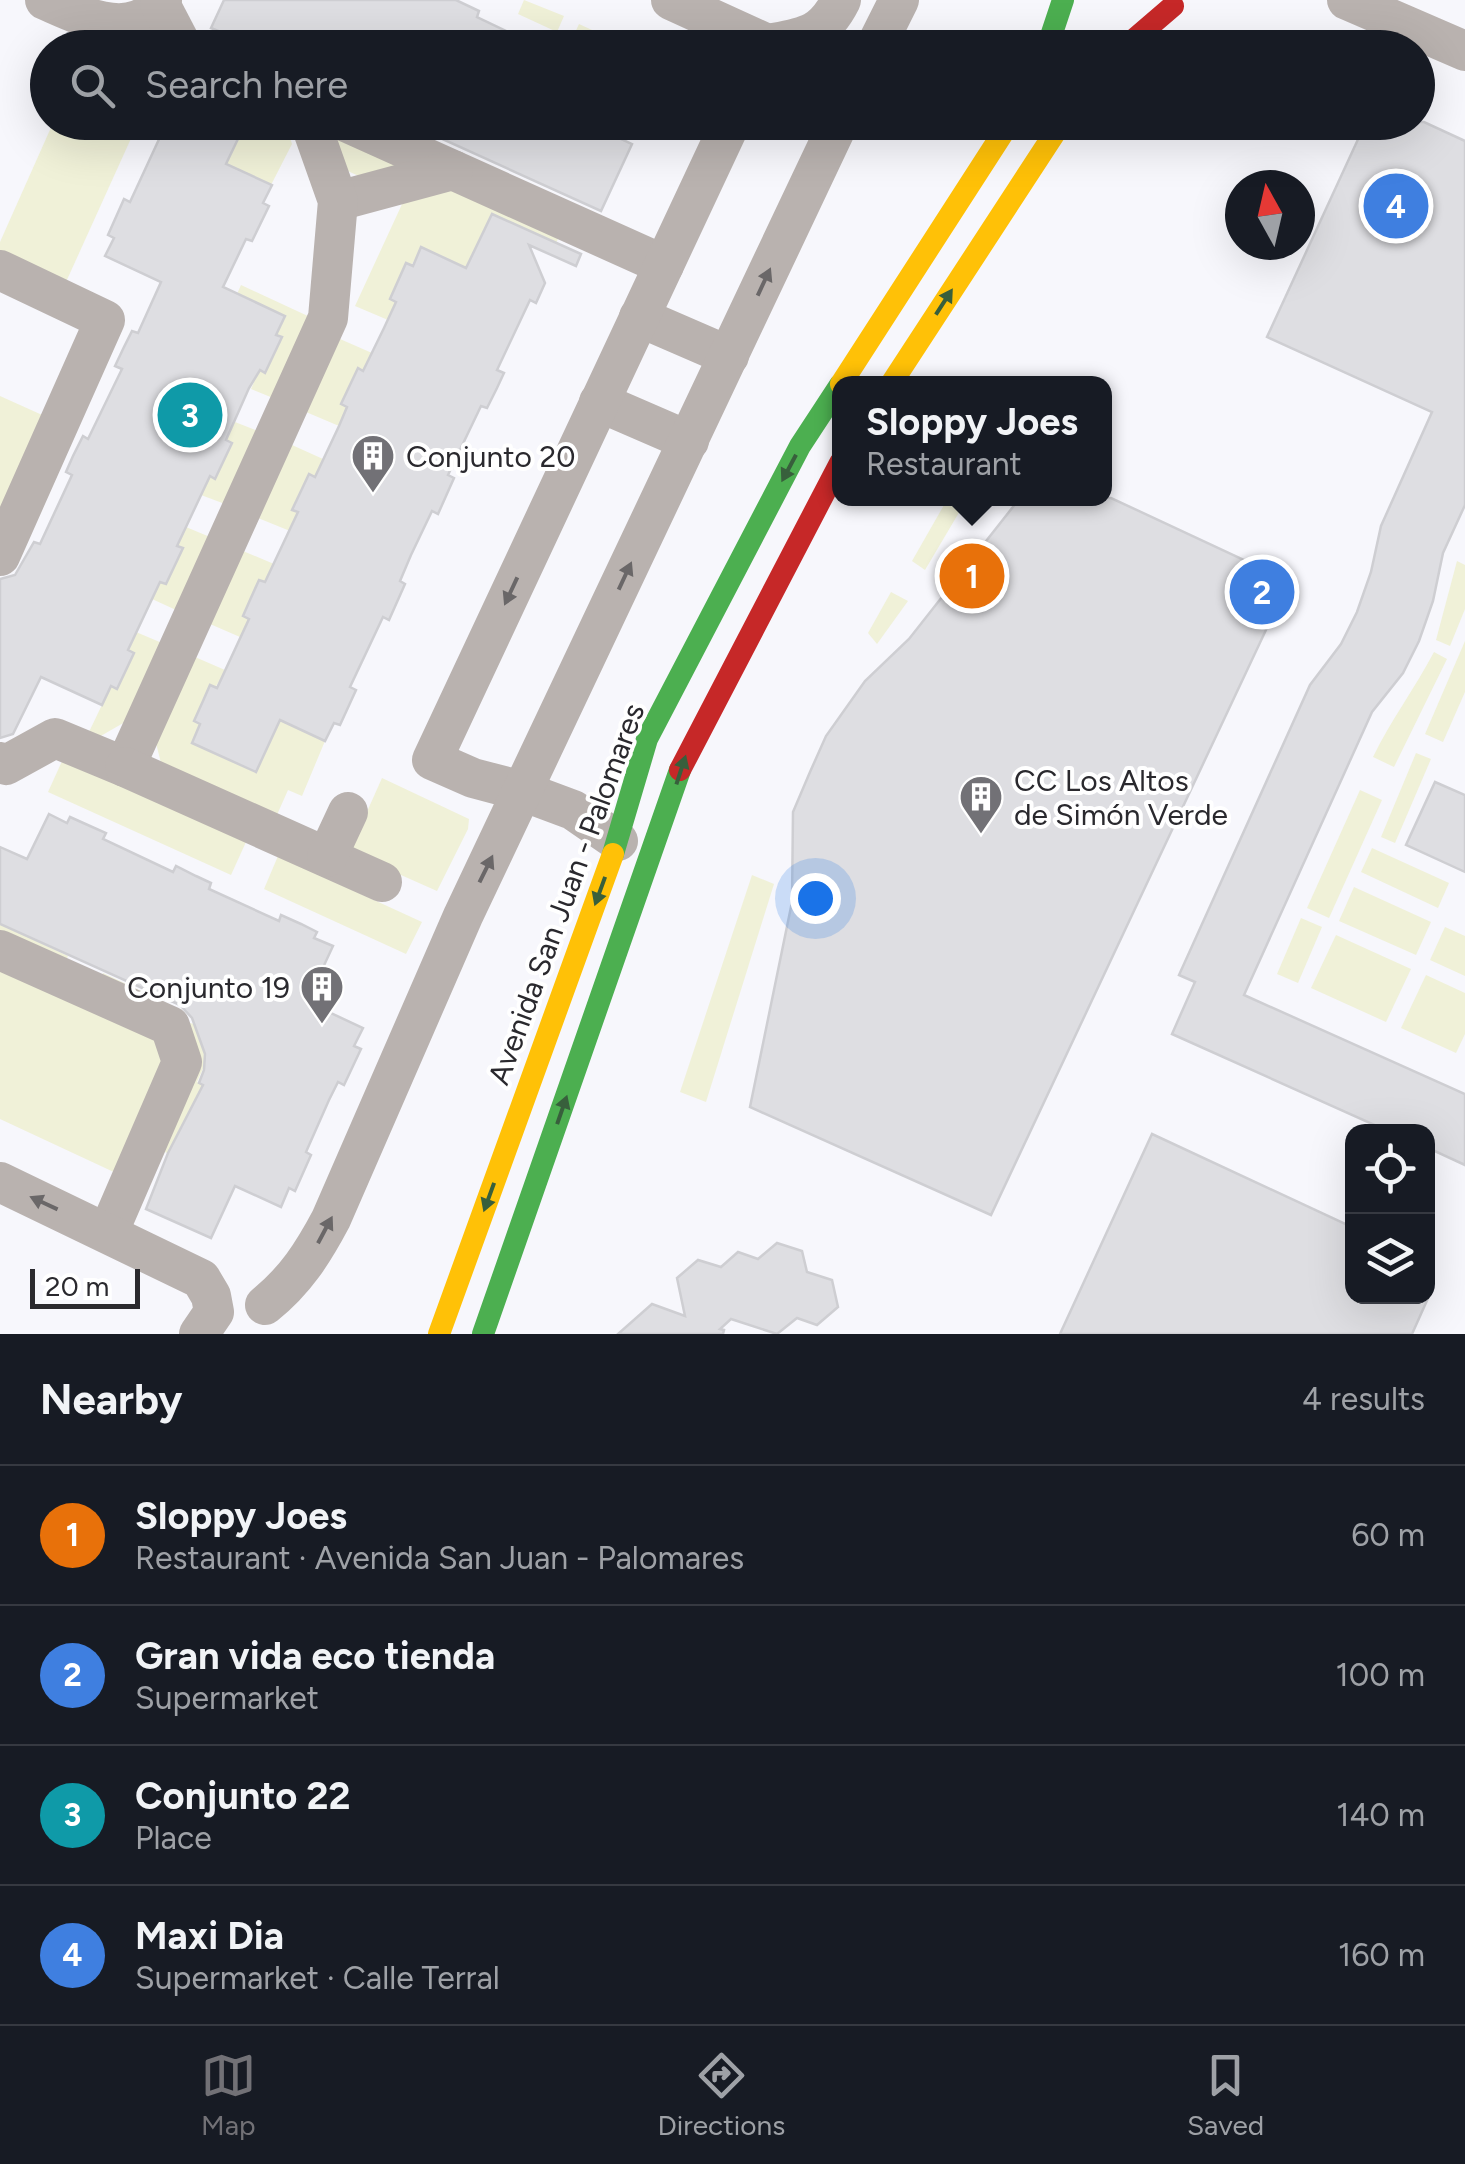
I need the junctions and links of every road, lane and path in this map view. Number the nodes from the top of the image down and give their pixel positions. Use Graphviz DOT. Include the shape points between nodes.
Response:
graph roads {
  1 [pos="45,0"];
  2 [pos="671,0"];
  3 [pos="841,0"];
  4 [pos="899,0"];
  5 [pos="1063,0"];
  6 [pos="1347,0"];
  7 [pos="161,2"];
  8 [pos="1180,3"];
  9 [pos="1140,6"];
  10 [pos="174,30"];
  11 [pos="736,30"];
  12 [pos="819,30"];
  13 [pos="885,30"];
  14 [pos="1053,30"];
  15 [pos="1146,30"];
  16 [pos="1416,30"];
  17 [pos="1435,38"];
  18 [pos="1465,51"];
  19 [pos="316,140"];
  20 [pos="386,140"];
  21 [pos="723,140"];
  22 [pos="831,140"];
  23 [pos="998,140"];
  24 [pos="1050,140"];
  25 [pos="453,170"];
  26 [pos="338,201"];
  27 [pos="664,264"];
  28 [pos="0,270"];
  29 [pos="640,317"];
  30 [pos="729,356"];
  31 [pos="845,376"];
  32 [pos="896,376"];
  33 [pos="832,396"];
  34 [pos="600,402"];
  35 [pos="689,442"];
  36 [pos="832,478"];
  37 [pos="0,556"];
  38 [pos="0,762"];
  39 [pos="125,767"];
  40 [pos="522,791"];
  41 [pos="348,812"];
  42 [pos="618,841"];
  43 [pos="327,858"];
  44 [pos="382,882"];
  45 [pos="0,950"];
  46 [pos="0,1182"];
  47 [pos="108,1234"];
  48 [pos="265,1305"];
  49 [pos="199,1334"];
  50 [pos="440,1334"];
  51 [pos="484,1334"];
  1 -- 7 [label="street" via="118,24 137,20"];
  2 -- 11 [label="street"];
  3 -- 12 [label="street"];
  4 -- 13 [label="street"];
  5 -- 14 [label="street"];
  6 -- 16 [label="street"];
  7 -- 10 [label="street"];
  8 -- 9 [label="street"];
  8 -- 15 [label="street"];
  17 -- 18 [label="street"];
  19 -- 26 [label="street"];
  20 -- 25 [label="street"];
  21 -- 27 [label="street"];
  30 -- 22 [label="street, one-way"];
  23 -- 31 [label="street, Avenida San Juan - Palomares"];
  32 -- 24 [label="street, one-way"];
  25 -- 26 [label="street"];
  25 -- 27 [label="street"];
  26 -- 39 [label="street" via="328,318"];
  27 -- 29 [label="street"];
  28 -- 37 [label="street" via="105,320"];
  29 -- 30 [label="street"];
  29 -- 34 [label="street"];
  30 -- 35 [label="street"];
  33 -- 42 [label="street, Avenida San Juan - Palomares, one-way" via="647,739"];
  34 -- 35 [label="street"];
  34 -- 40 [label="street, one-way" via="432,760"];
  40 -- 35 [label="street, one-way"];
  51 -- 36 [label="street, one-way" via="686,754"];
  38 -- 39 [label="street" via="6,765 55,738"];
  39 -- 43 [label="street"];
  40 -- 42 [label="street" via="573,810"];
  48 -- 40 [label="street, one-way" via="305,1266 331,1220 448,910"];
  41 -- 43 [label="street"];
  42 -- 50 [label="street, Avenida San Juan - Palomares, one-way"];
  43 -- 44 [label="street"];
  45 -- 47 [label="street" via="170,1026 182,1062"];
  47 -- 46 [label="street, one-way"];
  47 -- 49 [label="street" via="201,1279 214,1312"];
}
